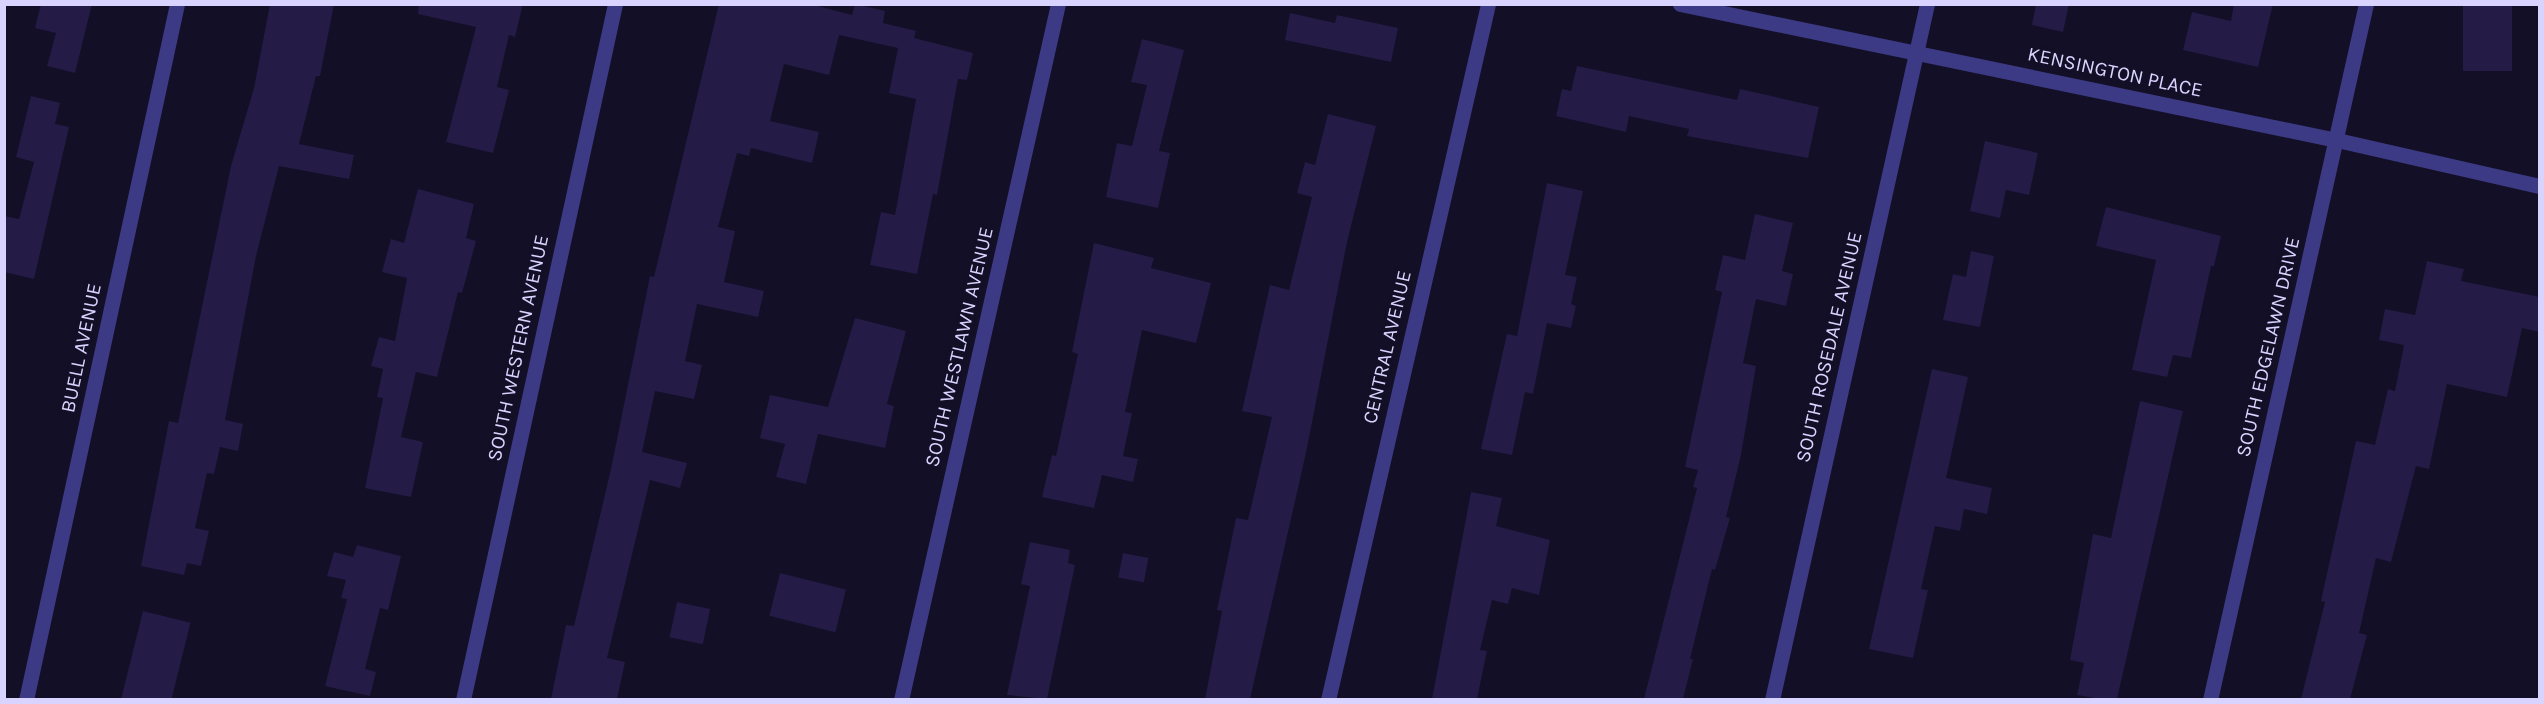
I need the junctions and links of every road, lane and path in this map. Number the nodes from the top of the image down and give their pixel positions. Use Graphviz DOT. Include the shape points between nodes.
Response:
graph roads {
  1 [pos="177,4"];
  2 [pos="615,4"];
  3 [pos="1059,4"];
  4 [pos="1488,4"];
  5 [pos="1680,4"];
  6 [pos="1927,4"];
  7 [pos="2366,4"];
  8 [pos="1917,53"];
  9 [pos="2337,140"];
  10 [pos="2540,186"];
  11 [pos="26,699"];
  12 [pos="463,699"];
  13 [pos="901,699"];
  14 [pos="1328,699"];
  15 [pos="1772,699"];
  16 [pos="2210,699"];
  1 -- 11 [label="street, BUELL AVENUE"];
  2 -- 12 [label="street, SOUTH WESTERN AVENUE"];
  3 -- 13 [label="street, SOUTH WESTLAWN AVENUE"];
  4 -- 14 [label="street, CENTRAL AVENUE"];
  5 -- 8 [label="street, KENSINGTON PLACE"];
  6 -- 8 [label="street, SOUTH ROSEDALE AVENUE"];
  7 -- 9 [label="street, SOUTH EDGELAWN DRIVE"];
  8 -- 9 [label="street, KENSINGTON PLACE"];
  8 -- 15 [label="street, SOUTH ROSEDALE AVENUE"];
  9 -- 10 [label="street, KENSINGTON PLACE"];
  9 -- 16 [label="street, SOUTH EDGELAWN DRIVE"];
}
